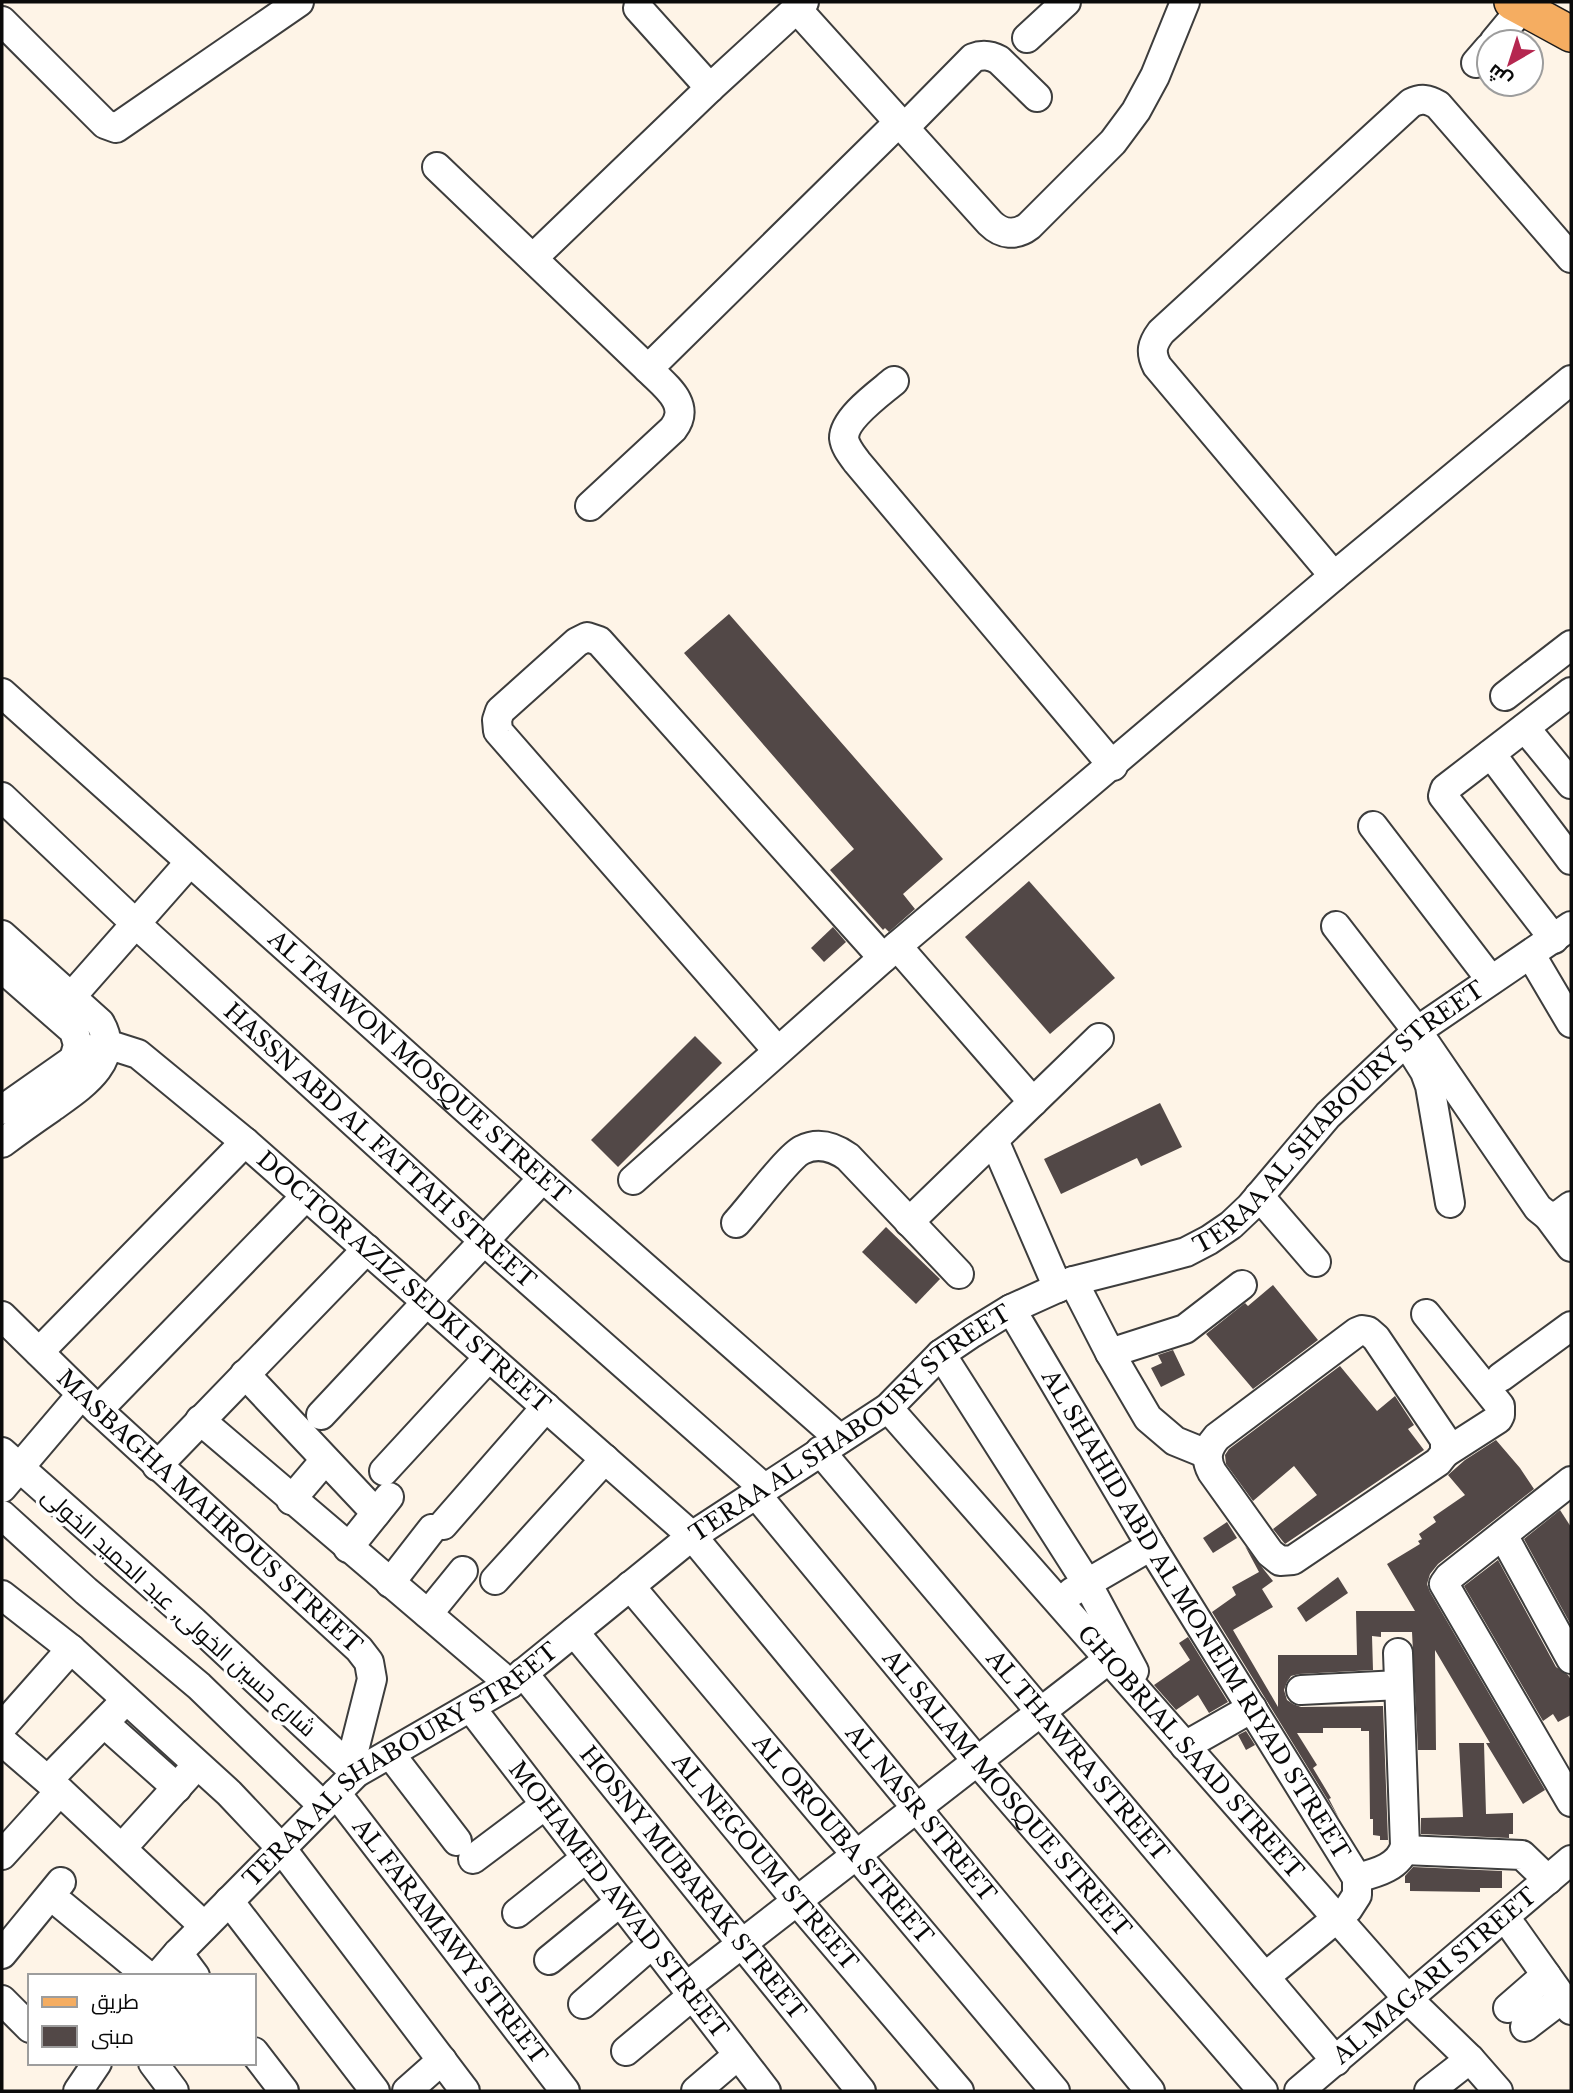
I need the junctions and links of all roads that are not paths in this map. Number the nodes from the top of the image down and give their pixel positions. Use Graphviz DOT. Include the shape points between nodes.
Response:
graph roads {
  1 [pos="299,2"];
  2 [pos="1066,2"];
  3 [pos="1185,2"];
  4 [pos="800,5"];
  5 [pos="1518,5"];
  6 [pos="638,8"];
  7 [pos="2,21"];
  8 [pos="1502,28"];
  9 [pos="1571,34"];
  10 [pos="1027,38"];
  11 [pos="709,88"];
  12 [pos="1037,97"];
  13 [pos="902,125"];
  14 [pos="437,167"];
  15 [pos="533,258"];
  16 [pos="1571,258"];
  17 [pos="648,369"];
  18 [pos="1571,380"];
  19 [pos="894,381"];
  20 [pos="590,506"];
  21 [pos="1334,576"];
  22 [pos="1571,645"];
  23 [pos="1571,692"];
  24 [pos="2,693"];
  25 [pos="1505,696"];
  26 [pos="1525,728"];
  27 [pos="1491,754"];
  28 [pos="1112,766"];
  29 [pos="1571,784"];
  30 [pos="2,797"];
  31 [pos="1373,826"];
  32 [pos="1571,860"];
  33 [pos="190,862"];
  34 [pos="136,924"];
  35 [pos="1336,926"];
  36 [pos="1563,932"];
  37 [pos="2,935"];
  38 [pos="890,952"];
  39 [pos="1531,955"];
  40 [pos="2,968"];
  41 [pos="1491,981"];
  42 [pos="71,998"];
  43 [pos="1571,1023"];
  44 [pos="1411,1036"];
  45 [pos="1099,1038"];
  46 [pos="105,1047"];
  47 [pos="777,1050"];
  48 [pos="74,1059"];
  49 [pos="1033,1102"];
  50 [pos="2,1110"];
  51 [pos="994,1140"];
  52 [pos="245,1142"];
  53 [pos="2,1143"];
  54 [pos="543,1178"];
  55 [pos="633,1180"];
  56 [pos="306,1196"];
  57 [pos="1259,1196"];
  58 [pos="1450,1203"];
  59 [pos="1560,1211"];
  60 [pos="909,1222"];
  61 [pos="736,1223"];
  62 [pos="484,1241"];
  63 [pos="1571,1247"];
  64 [pos="367,1249"];
  65 [pos="1316,1262"];
  66 [pos="959,1274"];
  67 [pos="1065,1285"];
  68 [pos="1242,1285"];
  69 [pos="426,1302"];
  70 [pos="1011,1309"];
  71 [pos="1426,1314"];
  72 [pos="2,1316"];
  73 [pos="1571,1326"];
  74 [pos="39,1352"];
  75 [pos="1110,1353"];
  76 [pos="941,1354"];
  77 [pos="489,1357"];
  78 [pos="245,1374"];
  79 [pos="1501,1377"];
  80 [pos="89,1403"];
  81 [pos="546,1407"];
  82 [pos="888,1408"];
  83 [pos="321,1415"];
  84 [pos="200,1420"];
  85 [pos="830,1445"];
  86 [pos="1446,1453"];
  87 [pos="1208,1454"];
  88 [pos="605,1459"];
  89 [pos="325,1460"];
  90 [pos="157,1465"];
  91 [pos="8,1470"];
  92 [pos="760,1490"];
  93 [pos="383,1494"];
  94 [pos="1567,1494"];
  95 [pos="291,1500"];
  96 [pos="2,1515"];
  97 [pos="1503,1535"];
  98 [pos="692,1536"];
  99 [pos="1152,1546"];
  100 [pos="348,1548"];
  101 [pos="463,1571"];
  102 [pos="495,1580"];
  103 [pos="390,1583"];
  104 [pos="1087,1583"];
  105 [pos="630,1586"];
  106 [pos="1058,1601"];
  107 [pos="5,1602"];
  108 [pos="428,1614"];
  109 [pos="574,1632"];
  110 [pos="71,1649"];
  111 [pos="1398,1653"];
  112 [pos="1109,1659"];
  113 [pos="1571,1659"];
  114 [pos="517,1678"];
  115 [pos="1399,1685"];
  116 [pos="1301,1690"];
  117 [pos="126,1700"];
  118 [pos="471,1708"];
  119 [pos="1252,1708"];
  120 [pos="1040,1712"];
  121 [pos="1157,1714"];
  122 [pos="104,1723"];
  123 [pos="2,1727"];
  124 [pos="2,1741"];
  125 [pos="1185,1746"];
  126 [pos="391,1755"];
  127 [pos="977,1760"];
  128 [pos="197,1765"];
  129 [pos="353,1769"];
  130 [pos="54,1786"];
  131 [pos="177,1788"];
  132 [pos="329,1800"];
  133 [pos="1571,1802"];
  134 [pos="545,1805"];
  135 [pos="916,1808"];
  136 [pos="122,1848"];
  137 [pos="281,1848"];
  138 [pos="1404,1850"];
  139 [pos="2,1855"];
  140 [pos="856,1855"];
  141 [pos="586,1858"];
  142 [pos="1571,1861"];
  143 [pos="1357,1878"];
  144 [pos="1548,1880"];
  145 [pos="229,1901"];
  146 [pos="797,1901"];
  147 [pos="620,1902"];
  148 [pos="517,1913"];
  149 [pos="1505,1917"];
  150 [pos="1337,1918"];
  151 [pos="205,1926"];
  152 [pos="652,1944"];
  153 [pos="741,1944"];
  154 [pos="178,1953"];
  155 [pos="2,1954"];
  156 [pos="549,1960"];
  157 [pos="147,1974"];
  158 [pos="160,1974"];
  159 [pos="194,1974"];
  160 [pos="1546,1975"];
  161 [pos="1265,1977"];
  162 [pos="689,1991"];
  163 [pos="1408,1999"];
  164 [pos="2,2000"];
  165 [pos="583,2004"];
  166 [pos="1567,2004"];
  167 [pos="28,2026"];
  168 [pos="626,2051"];
  169 [pos="256,2055"];
  170 [pos="738,2055"];
  171 [pos="1470,2059"];
  172 [pos="442,2060"];
  173 [pos="1336,2060"];
  174 [pos="154,2065"];
  175 [pos="174,2091"];
  176 [pos="284,2091"];
  177 [pos="375,2091"];
  178 [pos="407,2091"];
  179 [pos="464,2091"];
  180 [pos="565,2091"];
  181 [pos="696,2091"];
  182 [pos="766,2091"];
  183 [pos="861,2091"];
  184 [pos="959,2091"];
  185 [pos="1055,2091"];
  186 [pos="1150,2091"];
  187 [pos="1263,2091"];
  188 [pos="1299,2091"];
  189 [pos="1429,2091"];
  190 [pos="1498,2091"];
  1 -- 7 [label="street" via="116,128 105,124"];
  2 -- 10 [label="street"];
  3 -- 13 [label="street" via="1136,111 1112,142 1023,231 1009,234 996,229"];
  4 -- 11 [label="street"];
  4 -- 13 [label="street"];
  5 -- 8 [label="street"];
  5 -- 9 [label="main road"];
  6 -- 11 [label="street"];
  11 -- 15 [label="street"];
  12 -- 13 [label="street" via="999,60 979,56"];
  13 -- 17 [label="street"];
  14 -- 15 [label="street"];
  15 -- 17 [label="street"];
  16 -- 21 [label="street" via="1438,105 1418,100 1161,332 1153,343 1157,366"];
  17 -- 20 [label="street" via="676,398 680,410 677,423"];
  18 -- 21 [label="street"];
  19 -- 28 [label="street" via="852,418 845,445"];
  21 -- 28 [label="street"];
  22 -- 25 [label="street"];
  23 -- 26 [label="street"];
  24 -- 33 [label="street, AL TAAWON MOSQUE STREET"];
  26 -- 27 [label="street"];
  26 -- 29 [label="street"];
  27 -- 32 [label="street"];
  27 -- 36 [label="street" via="1445,789 1444,800"];
  28 -- 38 [label="street"];
  30 -- 34 [label="street, HASSN ABD AL FATTAH STREET"];
  31 -- 41 [label="street"];
  33 -- 34 [label="street"];
  33 -- 54 [label="street, AL TAAWON MOSQUE STREET"];
  34 -- 42 [label="street"];
  34 -- 62 [label="street, HASSN ABD AL FATTAH STREET"];
  35 -- 44 [label="street"];
  36 -- 39 [label="street, TERAA AL SHABOURY STREET"];
  37 -- 42 [label="street"];
  38 -- 47 [label="street"];
  38 -- 47 [label="street" via="598,641 587,636 577,642 500,711 498,731"];
  38 -- 49 [label="street"];
  39 -- 41 [label="street, TERAA AL SHABOURY STREET"];
  39 -- 43 [label="street"];
  40 -- 48 [label="street" via="74,1031 78,1045"];
  41 -- 44 [label="street, TERAA AL SHABOURY STREET"];
  42 -- 46 [label="street" via="100,1023"];
  44 -- 57 [label="street, TERAA AL SHABOURY STREET" via="1328,1115"];
  44 -- 58 [label="street" via="1430,1086"];
  44 -- 59 [label="street" via="1538,1208"];
  45 -- 49 [label="street"];
  46 -- 48 [label="street"];
  46 -- 52 [label="street, DOCTOR AZIZ SEDKI STREET" via="138,1054"];
  46 -- 53 [label="street" via="87,1082"];
  47 -- 55 [label="street"];
  48 -- 50 [label="street"];
  49 -- 51 [label="street"];
  51 -- 60 [label="street"];
  51 -- 67 [label="street"];
  52 -- 56 [label="street, DOCTOR AZIZ SEDKI STREET"];
  52 -- 74 [label="street"];
  54 -- 62 [label="street"];
  54 -- 85 [label="street, AL TAAWON MOSQUE STREET"];
  56 -- 64 [label="street, DOCTOR AZIZ SEDKI STREET"];
  56 -- 80 [label="street"];
  57 -- 65 [label="street"];
  57 -- 67 [label="street, TERAA AL SHABOURY STREET" via="1231,1225 1186,1252"];
  59 -- 63 [label="street"];
  60 -- 61 [label="street" via="848,1157 822,1146 798,1152"];
  60 -- 66 [label="street"];
  62 -- 69 [label="street"];
  62 -- 92 [label="street, HASSN ABD AL FATTAH STREET"];
  64 -- 69 [label="street, DOCTOR AZIZ SEDKI STREET"];
  64 -- 78 [label="street"];
  67 -- 70 [label="street, TERAA AL SHABOURY STREET"];
  67 -- 75 [label="street"];
  68 -- 75 [label="street" via="1185,1329"];
  69 -- 77 [label="street, DOCTOR AZIZ SEDKI STREET"];
  69 -- 83 [label="street"];
  70 -- 76 [label="street, TERAA AL SHABOURY STREET"];
  70 -- 99 [label="street, AL SHAHID ABD AL MONEIM RIYAD STREET"];
  71 -- 86 [label="street" via="1501,1411 1498,1419"];
  72 -- 74 [label="street, MASBAGHA MAHROUS STREET"];
  73 -- 79 [label="street"];
  74 -- 80 [label="street, MASBAGHA MAHROUS STREET"];
  75 -- 87 [label="street" via="1148,1418 1175,1441"];
  76 -- 82 [label="street, TERAA AL SHABOURY STREET"];
  76 -- 104 [label="street"];
  77 -- 81 [label="street, DOCTOR AZIZ SEDKI STREET"];
  77 -- 93 [label="street"];
  78 -- 84 [label="street"];
  78 -- 89 [label="street"];
  80 -- 90 [label="street, MASBAGHA MAHROUS STREET"];
  80 -- 91 [label="street"];
  81 -- 88 [label="street, DOCTOR AZIZ SEDKI STREET"];
  81 -- 103 [label="street"];
  82 -- 85 [label="street, TERAA AL SHABOURY STREET"];
  82 -- 106 [label="street, GHOBRIAL SAAD STREET"];
  84 -- 90 [label="street"];
  84 -- 95 [label="street, HOSNY MUBARAK STREET"];
  85 -- 92 [label="street, TERAA AL SHABOURY STREET"];
  85 -- 120 [label="street, AL THAWRA STREET"];
  86 -- 87 [label="street" via="1286,1562 1274,1558 1263,1543 1212,1472"];
  86 -- 87 [label="street" via="1445,1440 1376,1338 1362,1331 1217,1437"];
  88 -- 98 [label="street, DOCTOR AZIZ SEDKI STREET"];
  88 -- 102 [label="street"];
  89 -- 93 [label="street"];
  89 -- 95 [label="street"];
  90 -- 129 [label="street, MASBAGHA MAHROUS STREET" via="369,1662 372,1679"];
  91 -- 129 [label="street, شارع حسين الخولى, عبد الحميد الخولى" via="192,1621"];
  92 -- 98 [label="street, TERAA AL SHABOURY STREET"];
  92 -- 127 [label="street, AL SALAM MOSQUE STREET"];
  93 -- 100 [label="street"];
  94 -- 97 [label="street"];
  95 -- 100 [label="street, HOSNY MUBARAK STREET"];
  96 -- 132 [label="street, AL FARAMAWY STREET"];
  97 -- 113 [label="street"];
  97 -- 133 [label="street" via="1446,1580 1445,1586"];
  98 -- 105 [label="street, TERAA AL SHABOURY STREET"];
  98 -- 135 [label="street, AL NASR STREET"];
  99 -- 104 [label="street"];
  99 -- 119 [label="street, AL SHAHID ABD AL MONEIM RIYAD STREET"];
  100 -- 103 [label="street, HOSNY MUBARAK STREET"];
  101 -- 108 [label="street"];
  103 -- 108 [label="street, HOSNY MUBARAK STREET"];
  104 -- 106 [label="street"];
  104 -- 121 [label="street"];
  105 -- 109 [label="street, TERAA AL SHABOURY STREET"];
  105 -- 140 [label="street, AL OROUBA STREET"];
  106 -- 112 [label="street, GHOBRIAL SAAD STREET"];
  107 -- 110 [label="street"];
  108 -- 114 [label="street, HOSNY MUBARAK STREET"];
  109 -- 114 [label="street, TERAA AL SHABOURY STREET"];
  109 -- 146 [label="street, AL NEGOUM STREET"];
  110 -- 117 [label="street"];
  110 -- 123 [label="street"];
  111 -- 115 [label="street"];
  112 -- 120 [label="street"];
  112 -- 121 [label="street, GHOBRIAL SAAD STREET"];
  114 -- 118 [label="street, TERAA AL SHABOURY STREET"];
  114 -- 153 [label="street, HOSNY MUBARAK STREET"];
  115 -- 116 [label="street"];
  115 -- 138 [label="street"];
  117 -- 122 [label="street"];
  117 -- 128 [label="street"];
  118 -- 126 [label="street, TERAA AL SHABOURY STREET"];
  118 -- 134 [label="street, MOHAMED AWAD STREET"];
  119 -- 125 [label="street"];
  119 -- 143 [label="street, AL SHAHID ABD AL MONEIM RIYAD STREET"];
  120 -- 127 [label="street"];
  120 -- 161 [label="street, AL THAWRA STREET"];
  121 -- 125 [label="street, GHOBRIAL SAAD STREET"];
  122 -- 130 [label="street"];
  122 -- 131 [label="street"];
  124 -- 130 [label="street"];
  125 -- 150 [label="street, GHOBRIAL SAAD STREET"];
  126 -- 129 [label="street, TERAA AL SHABOURY STREET"];
  126 -- 134 [label="street" via="465,1850"];
  127 -- 135 [label="street"];
  127 -- 187 [label="street, AL SALAM MOSQUE STREET"];
  128 -- 131 [label="street"];
  128 -- 137 [label="street"];
  129 -- 132 [label="street, TERAA AL SHABOURY STREET"];
  130 -- 136 [label="street"];
  130 -- 139 [label="street"];
  131 -- 136 [label="street"];
  132 -- 137 [label="street, TERAA AL SHABOURY STREET"];
  132 -- 180 [label="street, AL FARAMAWY STREET"];
  134 -- 141 [label="street, MOHAMED AWAD STREET"];
  135 -- 140 [label="street"];
  135 -- 186 [label="street, AL NASR STREET"];
  136 -- 151 [label="street"];
  137 -- 145 [label="street, TERAA AL SHABOURY STREET"];
  137 -- 172 [label="street"];
  138 -- 143 [label="street" via="1398,1860"];
  138 -- 144 [label="street" via="1522,1855"];
  140 -- 146 [label="street"];
  140 -- 185 [label="street, AL OROUBA STREET"];
  141 -- 147 [label="street, MOHAMED AWAD STREET"];
  141 -- 148 [label="street"];
  142 -- 144 [label="street, AL MAGARI STREET"];
  143 -- 150 [label="street, AL SHAHID ABD AL MONEIM RIYAD STREET" via="1354,1902"];
  144 -- 149 [label="street, AL MAGARI STREET"];
  145 -- 151 [label="street, TERAA AL SHABOURY STREET"];
  145 -- 177 [label="street"];
  146 -- 153 [label="street"];
  146 -- 184 [label="street, AL NEGOUM STREET"];
  147 -- 152 [label="street, MOHAMED AWAD STREET"];
  147 -- 156 [label="street"];
  149 -- 160 [label="street"];
  149 -- 163 [label="street, AL MAGARI STREET"];
  150 -- 161 [label="street, AL SHAHID ABD AL MONEIM RIYAD STREET"];
  150 -- 163 [label="street, GHOBRIAL SAAD STREET"];
  151 -- 154 [label="street, TERAA AL SHABOURY STREET"];
  152 -- 162 [label="street, MOHAMED AWAD STREET"];
  152 -- 165 [label="street"];
  153 -- 162 [label="street"];
  153 -- 183 [label="street, HOSNY MUBARAK STREET"];
  154 -- 158 [label="street, TERAA AL SHABOURY STREET"];
  154 -- 159 [label="street"];
  155 -- 157 [label="street" via="62,1893"];
  160 -- 166 [label="street"];
  160 -- 166 [label="street" via="1516,2017"];
  161 -- 173 [label="street, AL THAWRA STREET"];
  162 -- 168 [label="street"];
  162 -- 170 [label="street, MOHAMED AWAD STREET"];
  163 -- 171 [label="street, GHOBRIAL SAAD STREET"];
  163 -- 173 [label="street, AL MAGARI STREET"];
  164 -- 167 [label="street"];
  169 -- 176 [label="street"];
  170 -- 181 [label="street"];
  170 -- 182 [label="street, MOHAMED AWAD STREET"];
  171 -- 189 [label="street"];
  171 -- 190 [label="street, GHOBRIAL SAAD STREET"];
  172 -- 178 [label="street"];
  172 -- 179 [label="street"];
  173 -- 188 [label="street, AL MAGARI STREET"];
  174 -- 175 [label="street"];
}
